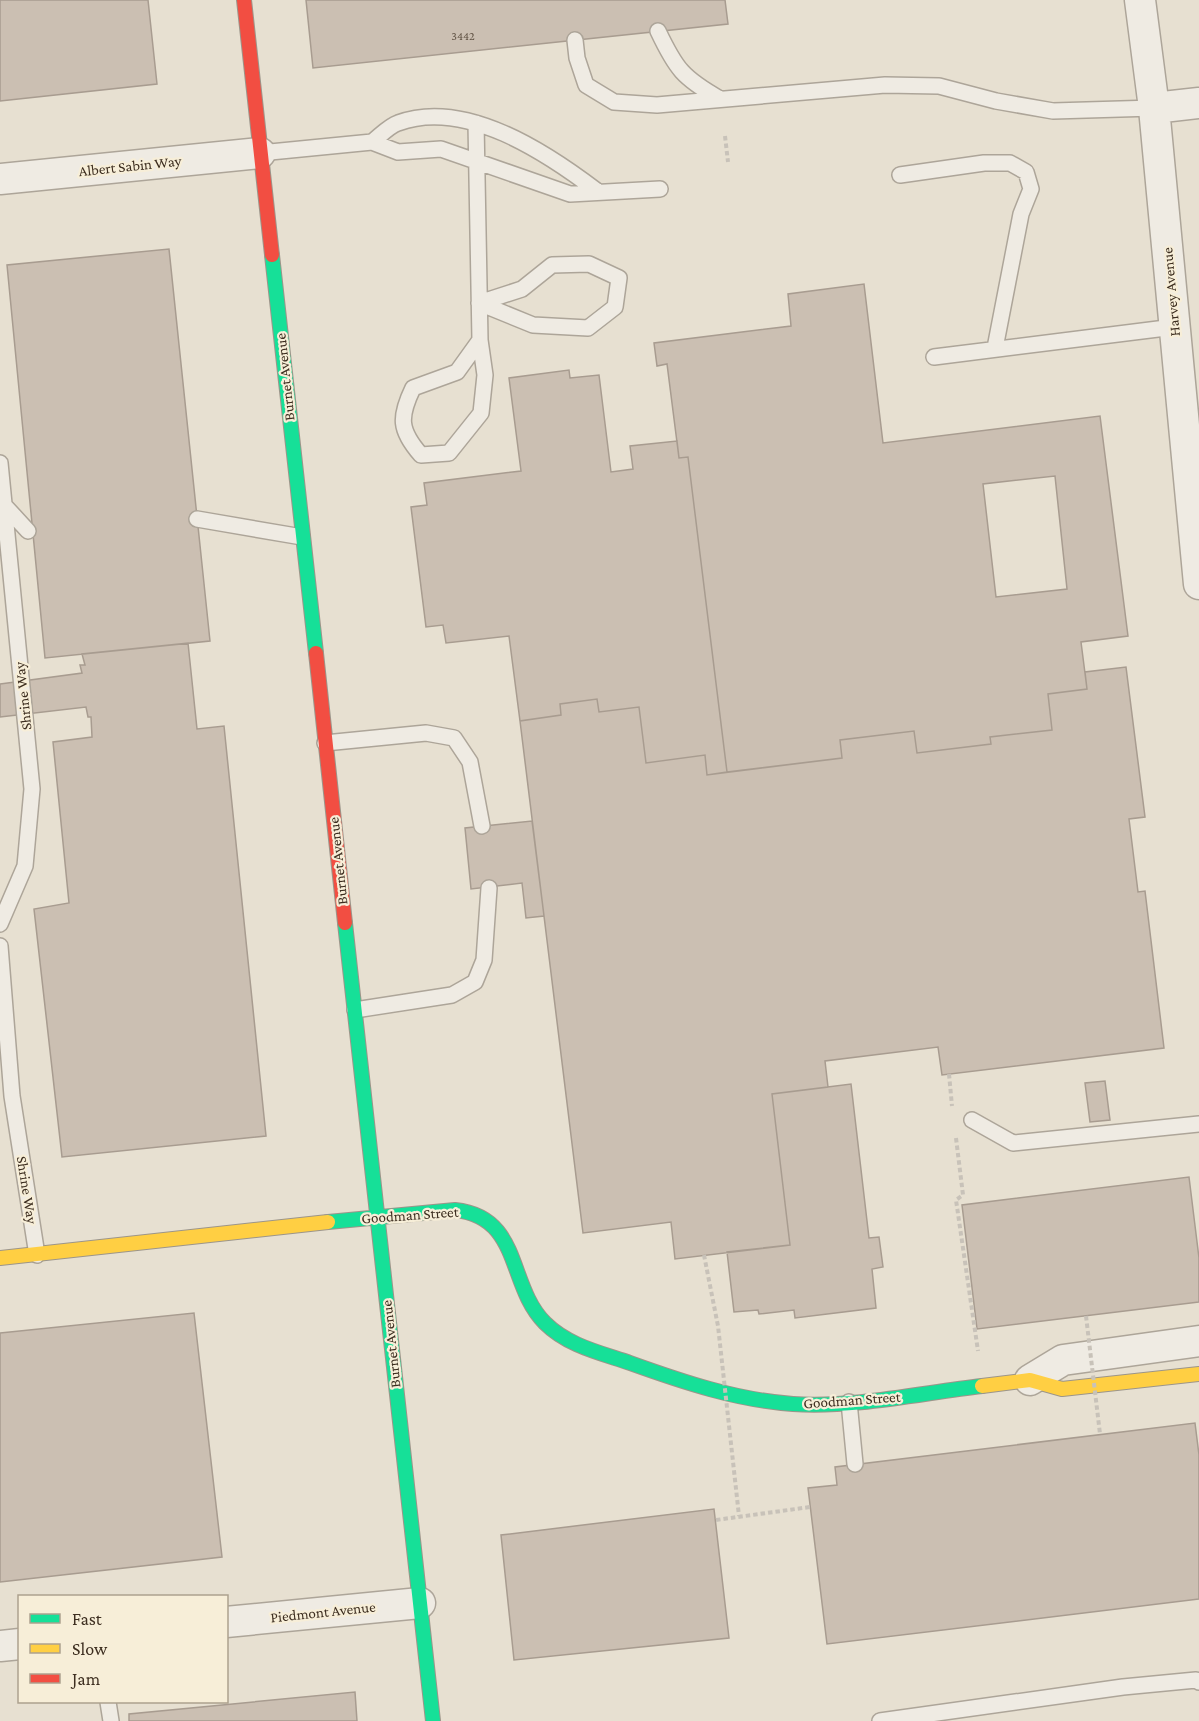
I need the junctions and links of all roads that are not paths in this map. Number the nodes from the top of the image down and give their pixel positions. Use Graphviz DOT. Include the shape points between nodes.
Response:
graph roads {
  1 [pos="244,0"];
  2 [pos="1140,0"];
  3 [pos="658,31"];
  4 [pos="575,40"];
  5 [pos="720,99"];
  6 [pos="1199,103"];
  7 [pos="1154,108"];
  8 [pos="476,123"];
  9 [pos="372,142"];
  10 [pos="260,153"];
  11 [pos="475,162"];
  12 [pos="900,175"];
  13 [pos="0,179"];
  14 [pos="660,189"];
  15 [pos="597,191"];
  16 [pos="479,303"];
  17 [pos="1174,327"];
  18 [pos="480,340"];
  19 [pos="995,348"];
  20 [pos="934,357"];
  21 [pos="0,463"];
  22 [pos="4,505"];
  23 [pos="197,519"];
  24 [pos="1196,525"];
  25 [pos="28,531"];
  26 [pos="302,537"];
  27 [pos="1199,584"];
  28 [pos="325,743"];
  29 [pos="482,826"];
  30 [pos="489,888"];
  31 [pos="0,924"];
  32 [pos="0,946"];
  33 [pos="355,1010"];
  34 [pos="972,1119"];
  35 [pos="1199,1124"];
  36 [pos="377,1217"];
  37 [pos="37,1255"];
  38 [pos="0,1258"];
  39 [pos="1199,1341"];
  40 [pos="1199,1374"];
  41 [pos="1030,1380"];
  42 [pos="849,1402"];
  43 [pos="855,1464"];
  44 [pos="420,1603"];
  45 [pos="228,1622"];
  46 [pos="18,1644"];
  47 [pos="0,1646"];
  48 [pos="1199,1682"];
  49 [pos="108,1703"];
  50 [pos="111,1721"];
  51 [pos="433,1721"];
  52 [pos="880,1721"];
  1 -- 10 [label="street, Burnet Avenue"];
  2 -- 7 [label="street, Harvey Avenue"];
  3 -- 5 [label="lane" via="671,58 691,83"];
  4 -- 5 [label="lane" via="576,58 586,85 614,102 657,105"];
  5 -- 7 [label="lane" via="885,85 939,86 1053,111"];
  6 -- 7 [label="street"];
  7 -- 17 [label="street, Harvey Avenue"];
  8 -- 9 [label="lane" via="435,118 398,123"];
  8 -- 11 [label="lane"];
  8 -- 15 [label="lane" via="526,142"];
  9 -- 10 [label="lane"];
  9 -- 11 [label="lane" via="398,152 441,149"];
  10 -- 13 [label="street, Albert Sabin Way"];
  10 -- 26 [label="street, Burnet Avenue"];
  11 -- 15 [label="lane" via="570,194"];
  11 -- 16 [label="lane"];
  12 -- 19 [label="lane" via="984,163 1010,163 1026,172 1031,189 1021,214"];
  14 -- 15 [label="lane"];
  16 -- 16 [label="lane" via="533,325 588,328 615,307 619,278 589,264 552,265 522,289"];
  16 -- 18 [label="lane"];
  17 -- 19 [label="lane"];
  17 -- 24 [label="street, Harvey Avenue"];
  18 -- 18 [label="lane" via="457,372 413,388 403,409 405,437 421,455 449,453 481,413 484,375"];
  19 -- 20 [label="lane"];
  21 -- 22 [label="lane, Shrine Way"];
  22 -- 25 [label="lane"];
  22 -- 31 [label="lane, Shrine Way" via="32,789 25,866"];
  23 -- 26 [label="lane"];
  24 -- 27 [label="street, Harvey Avenue"];
  26 -- 28 [label="street, Burnet Avenue"];
  28 -- 29 [label="lane" via="426,733 454,738 470,762"];
  28 -- 33 [label="street, Burnet Avenue"];
  30 -- 33 [label="lane" via="484,960 475,982 453,995"];
  32 -- 37 [label="lane, Shrine Way" via="12,1096"];
  33 -- 36 [label="street, Burnet Avenue"];
  34 -- 35 [label="lane" via="1013,1143"];
  36 -- 37 [label="street, Goodman Street"];
  36 -- 42 [label="street, Goodman Street" via="455,1210 473,1212 488,1220 511,1253 520,1282 544,1322 570,1342 705,1390 793,1404"];
  36 -- 44 [label="street, Burnet Avenue"];
  37 -- 38 [label="street, Goodman Street"];
  39 -- 41 [label="street, Goodman Street" via="1063,1360"];
  40 -- 41 [label="street, Goodman Street" via="1062,1389"];
  41 -- 42 [label="street, Goodman Street"];
  42 -- 43 [label="lane"];
  44 -- 45 [label="street, Piedmont Avenue"];
  44 -- 51 [label="street, Burnet Avenue"];
  46 -- 47 [label="street"];
  48 -- 52 [label="lane" via="1123,1687"];
  49 -- 50 [label="lane"];
}
